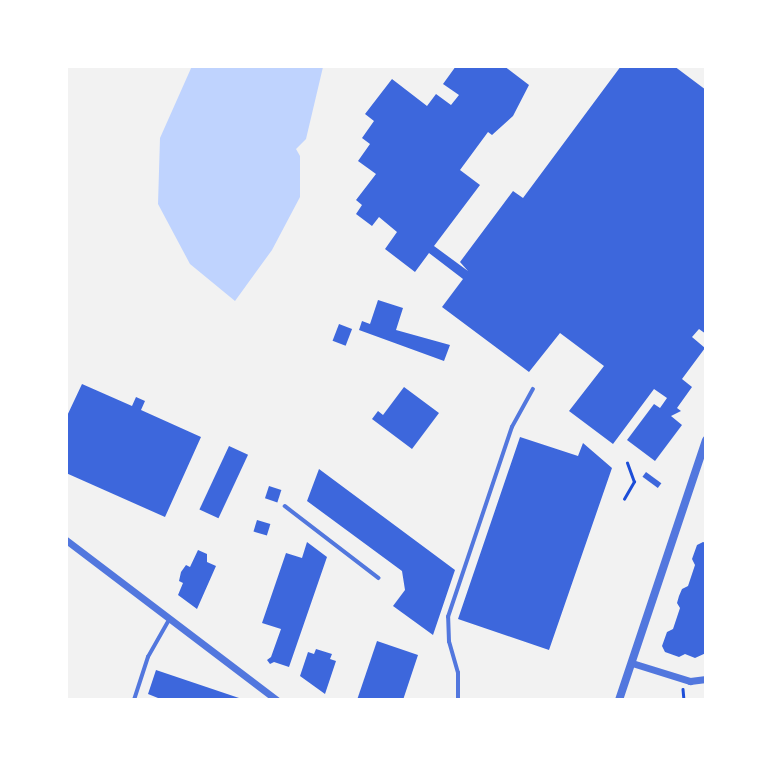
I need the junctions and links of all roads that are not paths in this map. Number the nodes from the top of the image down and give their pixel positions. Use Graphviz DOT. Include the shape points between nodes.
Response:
graph roads {
  1 [pos="533,388"];
  2 [pos="705,440"];
  3 [pos="701,467"];
  4 [pos="285,506"];
  5 [pos="66,540"];
  6 [pos="379,578"];
  7 [pos="170,618"];
  8 [pos="632,663"];
  9 [pos="705,679"];
  10 [pos="134,699"];
  11 [pos="277,699"];
  12 [pos="458,699"];
  13 [pos="619,699"];
  1 -- 12 [label="lane" via="512,427 448,617"];
  2 -- 3 [label="street"];
  3 -- 8 [label="street"];
  4 -- 6 [label="lane"];
  5 -- 7 [label="street"];
  7 -- 10 [label="lane" via="148,657"];
  7 -- 11 [label="street"];
  8 -- 9 [label="street" via="690,681"];
  8 -- 13 [label="street"];
}
